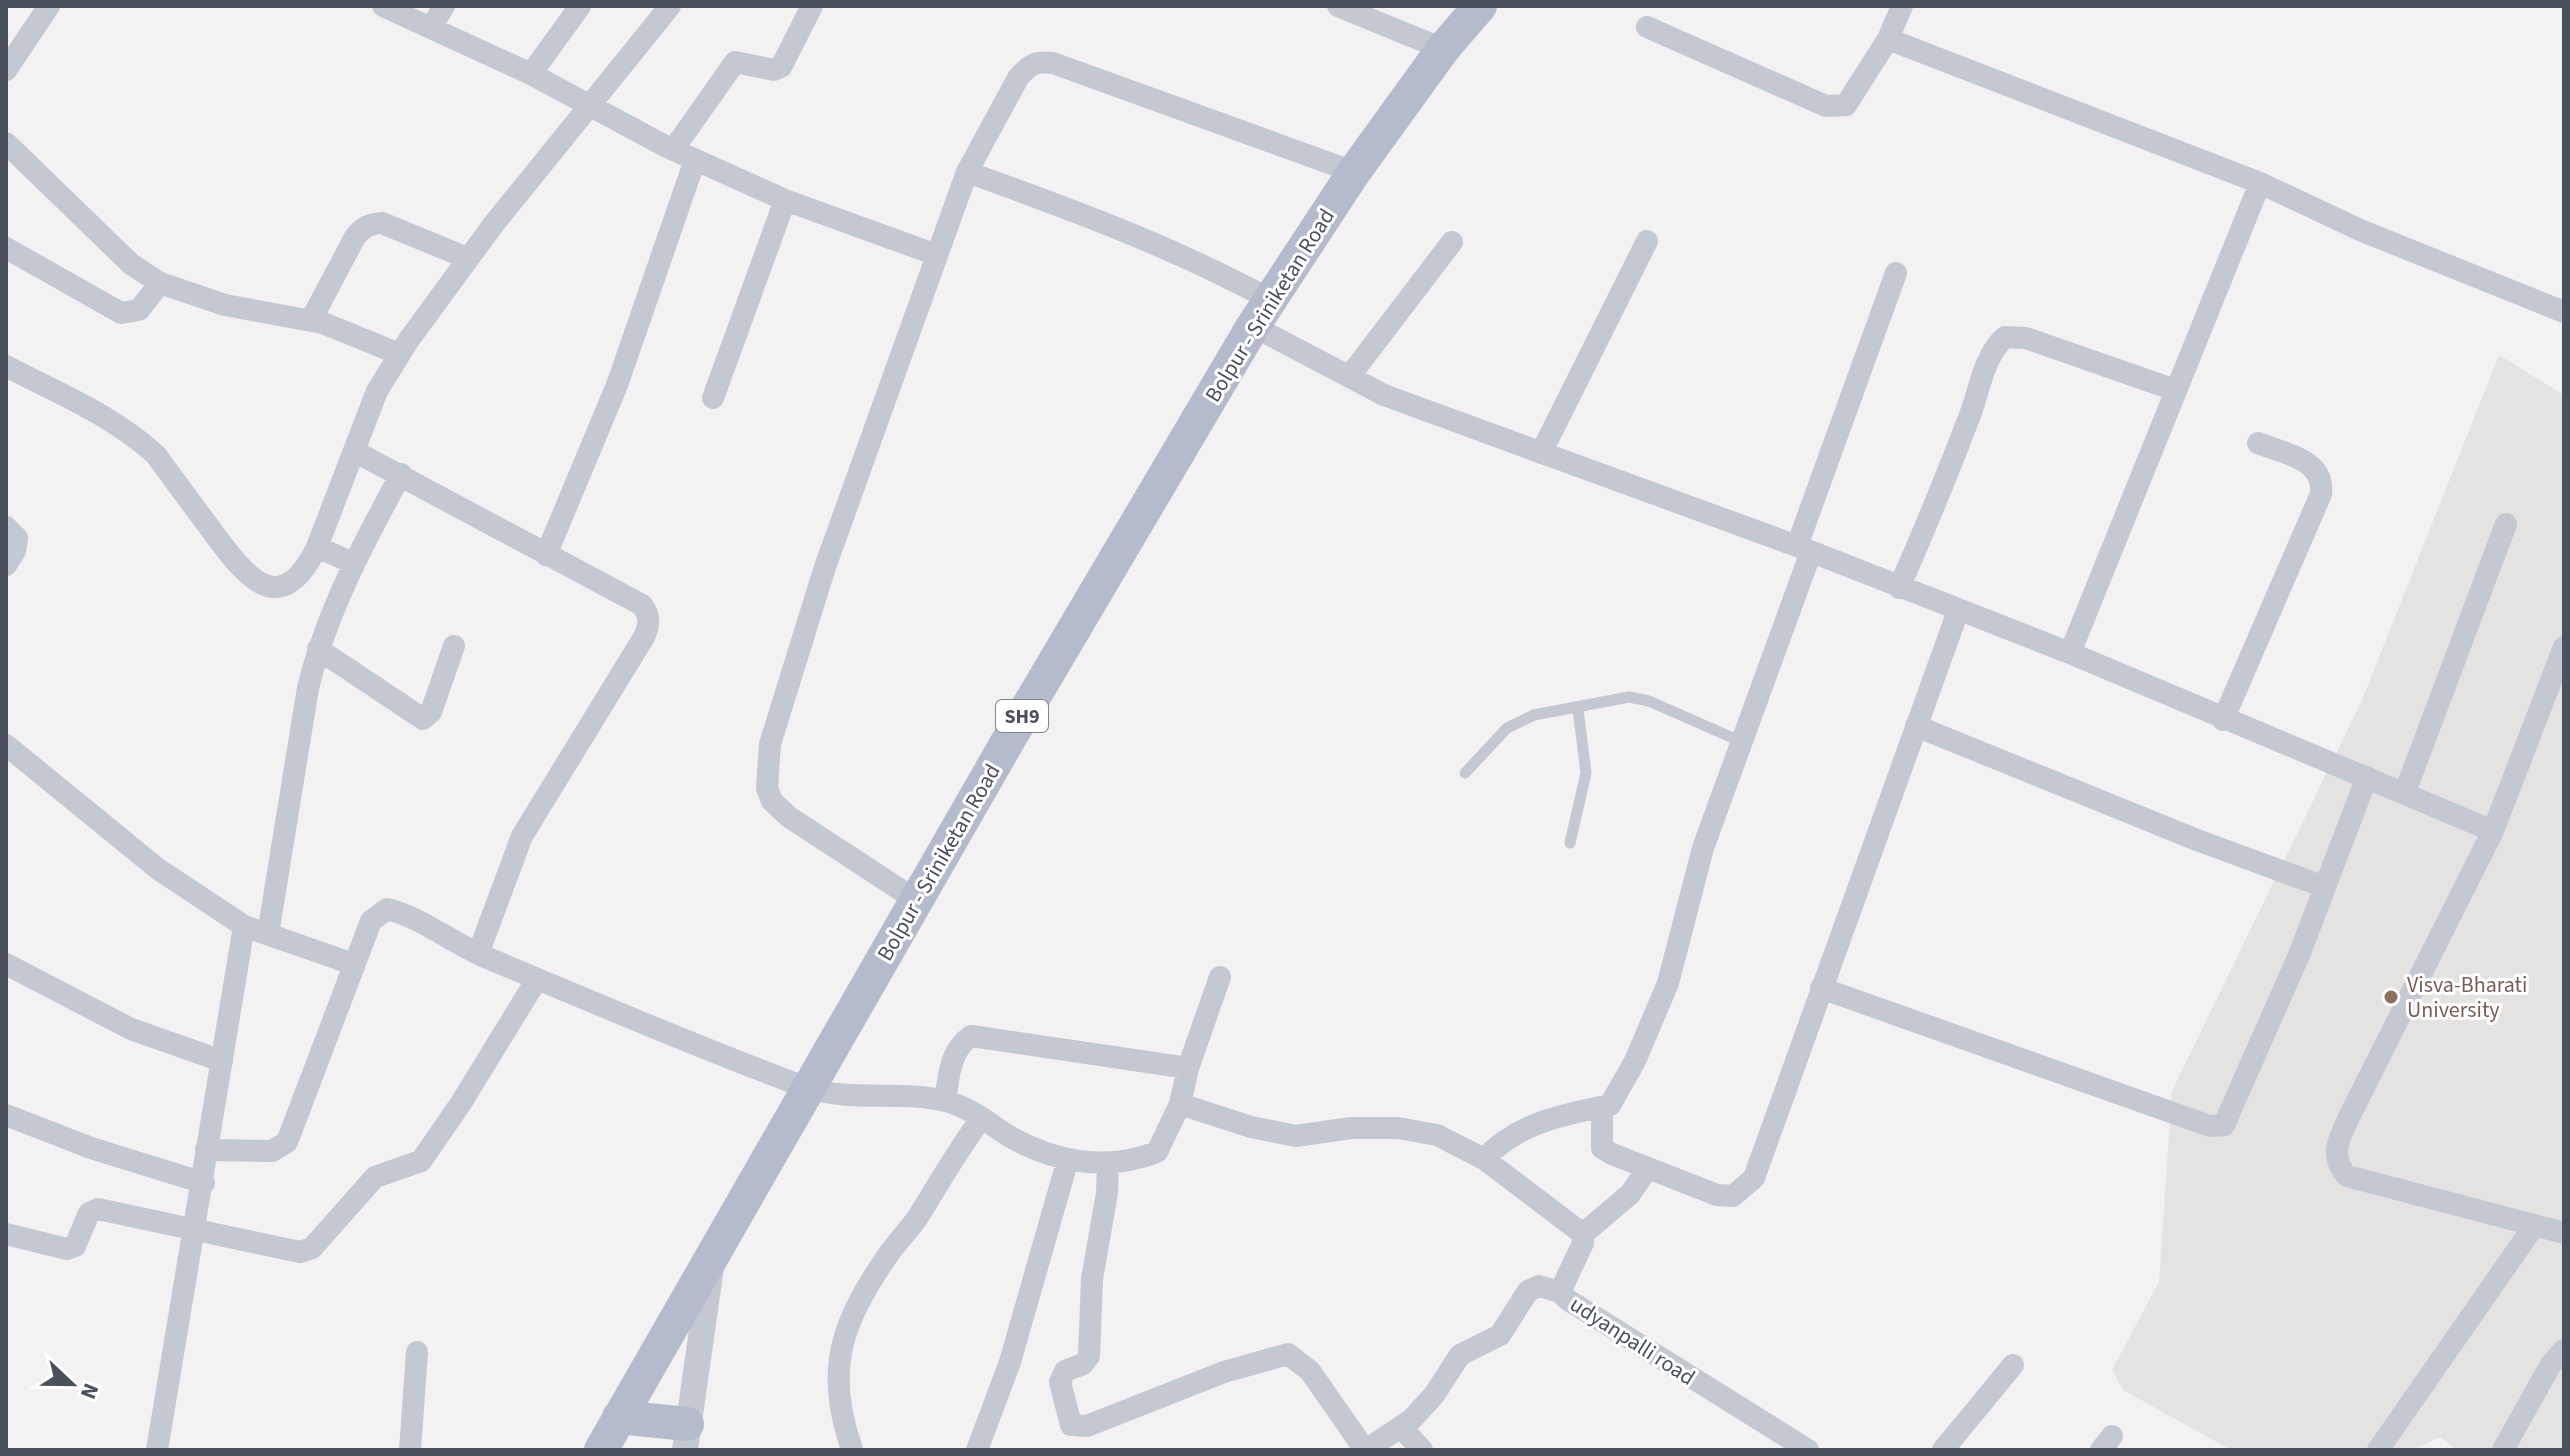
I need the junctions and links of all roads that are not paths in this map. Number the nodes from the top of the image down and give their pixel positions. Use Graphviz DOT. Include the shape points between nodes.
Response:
graph roads {
  1 [pos="49,6"];
  2 [pos="383,6"];
  3 [pos="444,6"];
  4 [pos="580,6"];
  5 [pos="670,6"];
  6 [pos="812,6"];
  7 [pos="1338,6"];
  8 [pos="1480,6"];
  9 [pos="1902,6"];
  10 [pos="1647,27"];
  11 [pos="431,28"];
  12 [pos="1888,39"];
  13 [pos="1443,49"];
  14 [pos="6,70"];
  15 [pos="531,74"];
  16 [pos="591,108"];
  17 [pos="6,143"];
  18 [pos="673,150"];
  19 [pos="695,160"];
  20 [pos="967,172"];
  21 [pos="1354,172"];
  22 [pos="2260,183"];
  23 [pos="785,200"];
  24 [pos="1647,241"];
  25 [pos="1452,242"];
  26 [pos="6,248"];
  27 [pos="937,255"];
  28 [pos="467,258"];
  29 [pos="1896,273"];
  30 [pos="160,283"];
  31 [pos="2564,312"];
  32 [pos="1262,313"];
  33 [pos="311,320"];
  34 [pos="399,354"];
  35 [pos="6,366"];
  36 [pos="1349,377"];
  37 [pos="2175,390"];
  38 [pos="713,398"];
  39 [pos="2258,443"];
  40 [pos="354,451"];
  41 [pos="1541,453"];
  42 [pos="401,474"];
  43 [pos="2506,524"];
  44 [pos="6,527"];
  45 [pos="317,547"];
  46 [pos="1804,549"];
  47 [pos="546,555"];
  48 [pos="353,563"];
  49 [pos="6,565"];
  50 [pos="1899,588"];
  51 [pos="1958,611"];
  52 [pos="454,646"];
  53 [pos="2564,647"];
  54 [pos="318,649"];
  55 [pos="2070,653"];
  56 [pos="1578,709"];
  57 [pos="2223,720"];
  58 [pos="1916,726"];
  59 [pos="1742,743"];
  60 [pos="6,745"];
  61 [pos="1465,773"];
  62 [pos="2367,777"];
  63 [pos="2405,792"];
  64 [pos="2493,831"];
  65 [pos="1570,843"];
  66 [pos="2325,887"];
  67 [pos="916,900"];
  68 [pos="255,930"];
  69 [pos="478,954"];
  70 [pos="6,964"];
  71 [pos="353,964"];
  72 [pos="1220,977"];
  73 [pos="537,979"];
  74 [pos="1821,988"];
  75 [pos="222,1061"];
  76 [pos="1188,1068"];
  77 [pos="810,1088"];
  78 [pos="945,1101"];
  79 [pos="1180,1104"];
  80 [pos="1602,1107"];
  81 [pos="6,1115"];
  82 [pos="981,1119"];
  83 [pos="206,1150"];
  84 [pos="1068,1159"];
  85 [pos="1484,1159"];
  86 [pos="1108,1163"];
  87 [pos="1648,1168"];
  88 [pos="204,1183"];
  89 [pos="2534,1226"];
  90 [pos="196,1231"];
  91 [pos="2564,1233"];
  92 [pos="6,1234"];
  93 [pos="1583,1234"];
  94 [pos="714,1248"];
  95 [pos="1560,1292"];
  96 [pos="2564,1350"];
  97 [pos="417,1352"];
  98 [pos="2013,1365"];
  99 [pos="619,1417"];
  100 [pos="1401,1427"];
  101 [pos="686,1437"];
  102 [pos="852,1449"];
  103 [pos="157,1450"];
  104 [pos="410,1450"];
  105 [pos="601,1450"];
  106 [pos="977,1450"];
  107 [pos="1366,1450"];
  108 [pos="1422,1450"];
  109 [pos="1808,1450"];
  110 [pos="1943,1450"];
  111 [pos="2378,1450"];
  112 [pos="2503,1450"];
  1 -- 14 [label="street"];
  2 -- 11 [label="street"];
  3 -- 11 [label="street"];
  4 -- 15 [label="street"];
  5 -- 16 [label="street"];
  6 -- 18 [label="street" via="781,67 735,62"];
  7 -- 13 [label="street"];
  8 -- 13 [label="main road, Bolpur - Sriniketan Road / SH9"];
  9 -- 12 [label="street"];
  10 -- 12 [label="street" via="1826,106 1846,105"];
  11 -- 15 [label="street"];
  12 -- 22 [label="street"];
  13 -- 21 [label="main road, Bolpur - Sriniketan Road / SH9"];
  15 -- 16 [label="street"];
  16 -- 18 [label="street"];
  16 -- 28 [label="street"];
  17 -- 30 [label="street" via="131,264"];
  18 -- 19 [label="street"];
  19 -- 23 [label="street"];
  19 -- 47 [label="street" via="617,385"];
  20 -- 21 [label="street" via="1018,78 1038,61"];
  20 -- 27 [label="street"];
  20 -- 32 [label="street" via="1202,263"];
  21 -- 32 [label="main road, Bolpur - Sriniketan Road / SH9"];
  22 -- 31 [label="street" via="2360,230"];
  22 -- 37 [label="street"];
  23 -- 27 [label="street"];
  23 -- 38 [label="street"];
  24 -- 41 [label="street"];
  25 -- 36 [label="street"];
  26 -- 30 [label="street" via="121,313 139,310"];
  27 -- 67 [label="street" via="825,567 770,744 766,773 772,801 789,817"];
  28 -- 33 [label="street" via="382,223 362,228"];
  28 -- 34 [label="street"];
  29 -- 46 [label="street"];
  30 -- 33 [label="street" via="225,305"];
  32 -- 36 [label="street"];
  32 -- 67 [label="main road, Bolpur - Sriniketan Road / SH9"];
  33 -- 34 [label="street"];
  34 -- 40 [label="street" via="377,391"];
  35 -- 45 [label="street" via="140,439 251,581 278,588 292,582"];
  36 -- 41 [label="street"];
  37 -- 50 [label="street" via="2026,338 2005,337 1987,361"];
  37 -- 55 [label="street"];
  39 -- 57 [label="street" via="2317,469 2323,479"];
  40 -- 42 [label="street"];
  40 -- 45 [label="street"];
  41 -- 46 [label="street"];
  42 -- 47 [label="street"];
  42 -- 48 [label="street"];
  43 -- 63 [label="street"];
  44 -- 49 [label="street" via="17,544"];
  45 -- 48 [label="street"];
  46 -- 50 [label="street"];
  46 -- 59 [label="street"];
  47 -- 69 [label="street" via="642,605 649,627 522,836"];
  48 -- 54 [label="street"];
  50 -- 51 [label="street"];
  51 -- 55 [label="street"];
  51 -- 58 [label="street"];
  52 -- 54 [label="street" via="431,712 423,719"];
  53 -- 64 [label="street"];
  54 -- 68 [label="street"];
  55 -- 57 [label="street"];
  56 -- 59 [label="lane" via="1629,697 1649,701"];
  56 -- 61 [label="lane" via="1534,715 1507,728"];
  56 -- 65 [label="lane" via="1586,773"];
  57 -- 62 [label="street"];
  58 -- 66 [label="street"];
  58 -- 74 [label="street"];
  59 -- 80 [label="street" via="1703,848 1668,983 1623,1083 1610,1105"];
  60 -- 68 [label="street" via="158,869"];
  62 -- 63 [label="street"];
  62 -- 66 [label="street"];
  63 -- 64 [label="street"];
  64 -- 89 [label="street" via="2335,1148 2337,1165 2347,1176"];
  66 -- 74 [label="street" via="2224,1125 2210,1126 2105,1091"];
  67 -- 77 [label="main road, Bolpur - Sriniketan Road / SH9"];
  68 -- 71 [label="street"];
  68 -- 75 [label="street"];
  69 -- 71 [label="street" via="387,909 371,921"];
  69 -- 73 [label="street"];
  70 -- 75 [label="street" via="131,1029"];
  71 -- 83 [label="street" via="287,1142 272,1151"];
  72 -- 76 [label="street"];
  73 -- 77 [label="street"];
  73 -- 90 [label="street" via="421,1161 375,1177 312,1248 300,1252"];
  74 -- 87 [label="street" via="1754,1178 1745,1189 1733,1196 1717,1195"];
  75 -- 83 [label="street"];
  76 -- 78 [label="street" via="971,1036 954,1055"];
  76 -- 79 [label="street"];
  77 -- 78 [label="street"];
  77 -- 94 [label="main road, Bolpur - Sriniketan Road / SH9"];
  78 -- 82 [label="street"];
  79 -- 85 [label="street" via="1296,1136 1351,1128 1437,1135"];
  79 -- 86 [label="street" via="1157,1152"];
  80 -- 85 [label="street" via="1538,1121 1500,1142"];
  80 -- 87 [label="street" via="1602,1148"];
  81 -- 88 [label="street"];
  82 -- 84 [label="street" via="1023,1144"];
  82 -- 102 [label="street" via="948,1162 852,1317 836,1380 838,1411"];
  83 -- 88 [label="street"];
  84 -- 86 [label="street"];
  84 -- 106 [label="street" via="1010,1362"];
  85 -- 93 [label="street"];
  86 -- 107 [label="street" via="1092,1279 1089,1356 1065,1371 1060,1382 1071,1425 1087,1426 1224,1372 1288,1354 1310,1371"];
  87 -- 93 [label="street" via="1630,1194"];
  88 -- 90 [label="street"];
  89 -- 91 [label="street"];
  89 -- 111 [label="street"];
  90 -- 92 [label="street" via="98,1209 89,1213 75,1246 67,1249"];
  90 -- 103 [label="street"];
  93 -- 95 [label="street, udyanpalli road"];
  94 -- 99 [label="main road, Bolpur - Sriniketan Road / SH9"];
  94 -- 101 [label="street"];
  95 -- 100 [label="street" via="1539,1286 1528,1291 1500,1335 1460,1355 1434,1395"];
  95 -- 109 [label="street, udyanpalli road"];
  96 -- 112 [label="street"];
  97 -- 104 [label="street"];
  98 -- 110 [label="street"];
  99 -- 101 [label="main road"];
  99 -- 105 [label="main road, Bolpur - Sriniketan Road / SH9"];
  100 -- 107 [label="street"];
  100 -- 108 [label="street"];
}
